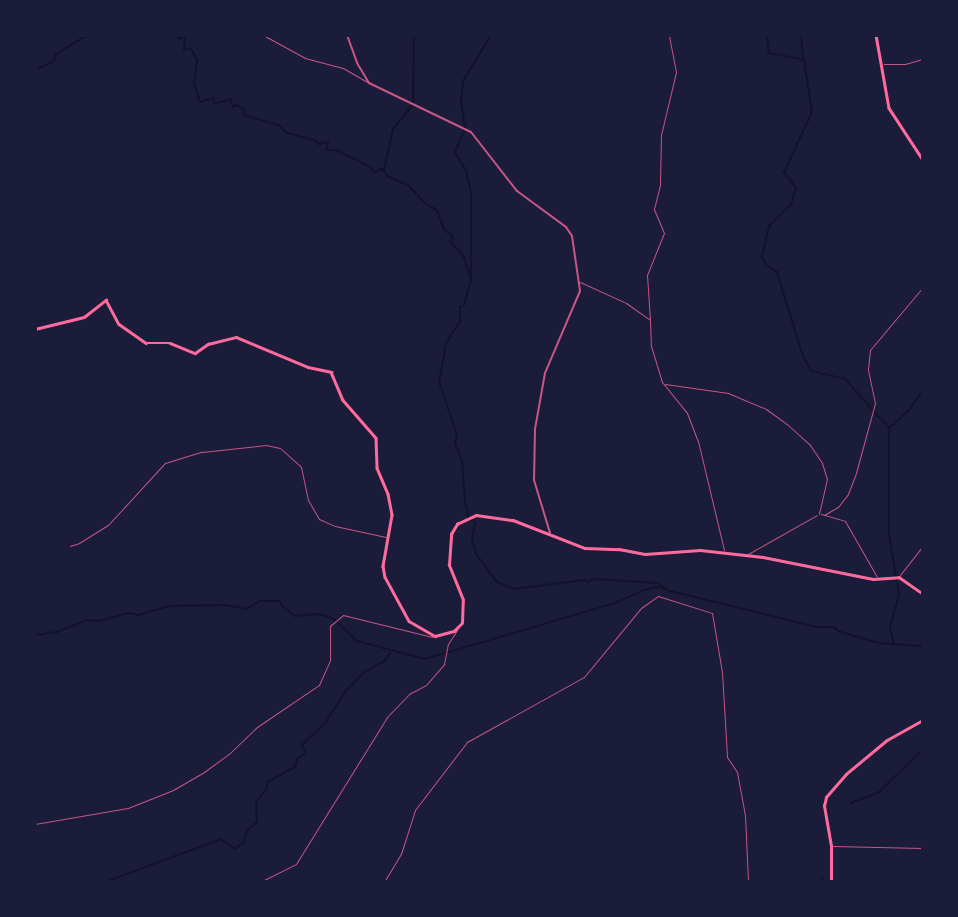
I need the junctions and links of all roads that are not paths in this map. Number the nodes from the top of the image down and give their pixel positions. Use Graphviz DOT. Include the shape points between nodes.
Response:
graph roads {
  1 [pos="263,35"];
  2 [pos="347,35"];
  3 [pos="669,35"];
  4 [pos="876,35"];
  5 [pos="923,59"];
  6 [pos="880,67"];
  7 [pos="369,83"];
  8 [pos="923,160"];
  9 [pos="923,176"];
  10 [pos="923,196"];
  11 [pos="580,282"];
  12 [pos="923,287"];
  13 [pos="650,320"];
  14 [pos="35,329"];
  15 [pos="663,384"];
  16 [pos="819,514"];
  17 [pos="824,515"];
  18 [pos="552,536"];
  19 [pos="388,538"];
  20 [pos="70,546"];
  21 [pos="923,547"];
  22 [pos="724,552"];
  23 [pos="746,555"];
  24 [pos="899,577"];
  25 [pos="878,579"];
  26 [pos="923,594"];
  27 [pos="457,629"];
  28 [pos="437,636"];
  29 [pos="923,720"];
  30 [pos="35,824"];
  31 [pos="831,846"];
  32 [pos="923,848"];
  33 [pos="260,882"];
  34 [pos="384,882"];
  35 [pos="748,882"];
  36 [pos="831,882"];
  1 -- 7 [label="street" via="305,58 343,68"];
  2 -- 7 [label="street"];
  3 -- 13 [label="street" via="676,72 661,135 660,185 654,209 664,233 647,272"];
  4 -- 6 [label="main road"];
  5 -- 6 [label="street"];
  6 -- 8 [label="main road" via="889,108"];
  7 -- 11 [label="street" via="471,132 517,191 570,232"];
  9 -- 10 [label="main road"];
  11 -- 13 [label="street"];
  11 -- 18 [label="street" via="578,299 545,373 535,429 534,480"];
  12 -- 17 [label="street" via="870,350 868,369 875,403 856,473 848,494"];
  13 -- 15 [label="street" via="651,346"];
  14 -- 19 [label="main road" via="84,317 106,300 119,324 146,343 170,343 193,353 236,337 307,367 331,372 343,400 375,435 377,468 390,503"];
  15 -- 16 [label="street" via="738,397 788,425 822,463 827,479"];
  15 -- 22 [label="street" via="693,425"];
  16 -- 17 [label="street"];
  16 -- 23 [label="street"];
  17 -- 25 [label="street" via="845,521"];
  18 -- 22 [label="main road" via="594,550"];
  18 -- 27 [label="main road" via="484,514 455,526 449,565 464,607"];
  19 -- 20 [label="street" via="335,526 317,517 301,467 280,447 265,444 202,452 165,463 108,525"];
  19 -- 28 [label="main road" via="385,577 409,621"];
  21 -- 24 [label="street"];
  22 -- 23 [label="main road"];
  23 -- 25 [label="main road"];
  24 -- 25 [label="main road"];
  24 -- 26 [label="main road"];
  27 -- 28 [label="main road"];
  27 -- 33 [label="street" via="444,664 428,684 409,694 386,719 296,864"];
  28 -- 30 [label="street" via="417,636 342,615 330,626 330,660 319,685 257,727 204,772 128,808"];
  29 -- 31 [label="main road" via="887,740 826,797"];
  31 -- 32 [label="street"];
  31 -- 36 [label="main road"];
  34 -- 35 [label="street" via="401,854 415,810 467,742 583,677 641,608 658,596 712,614 722,672 727,757 737,772 745,815"];
}
